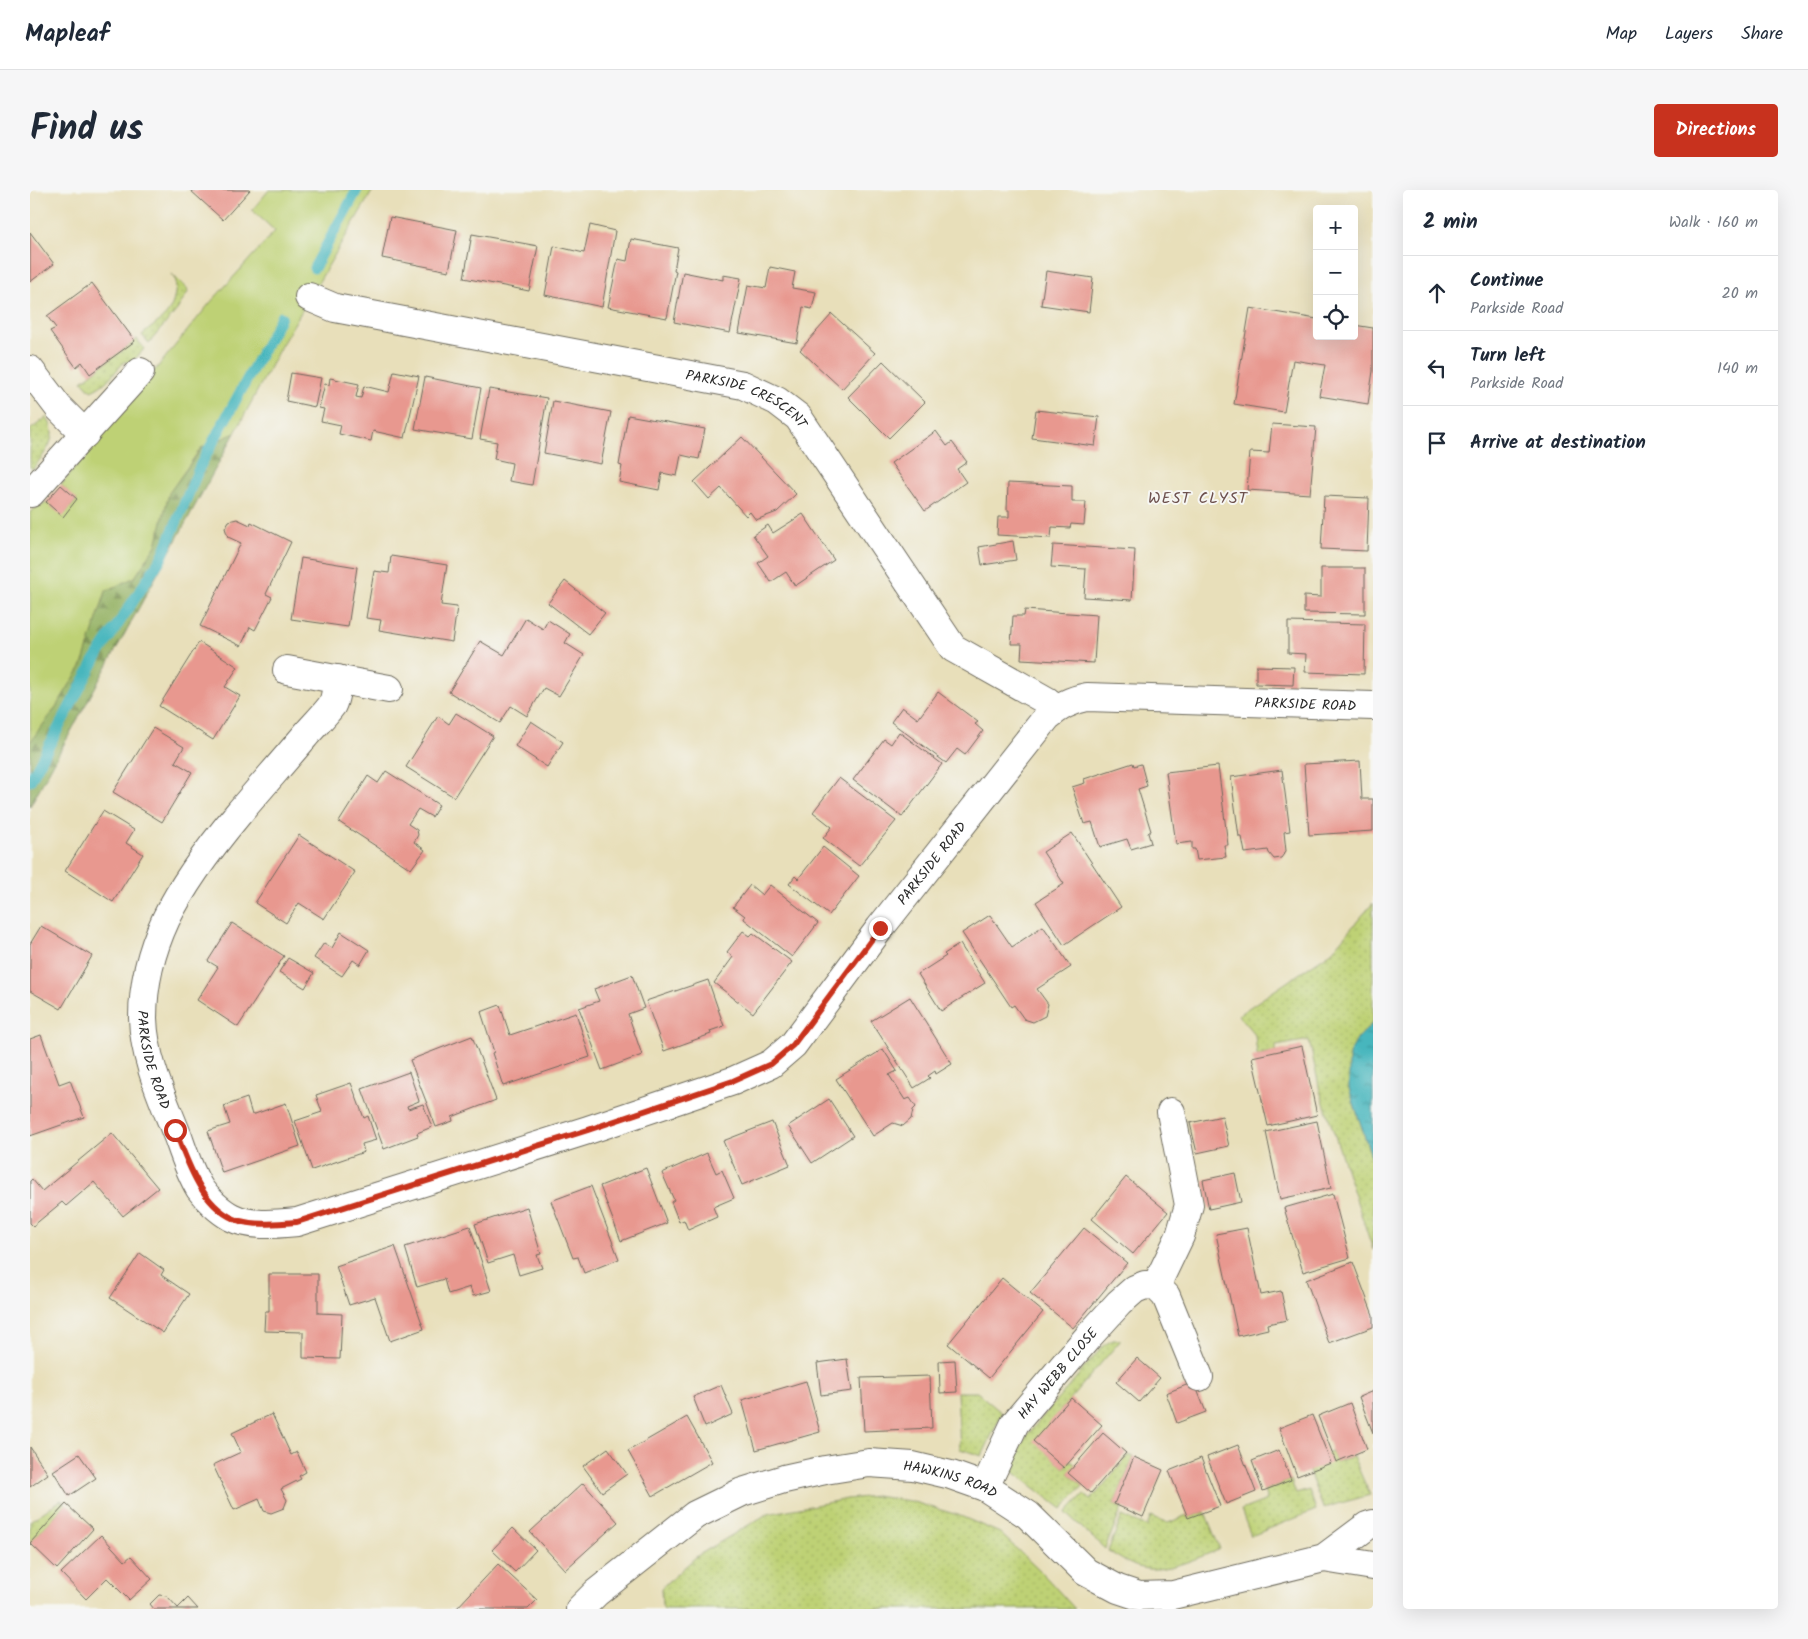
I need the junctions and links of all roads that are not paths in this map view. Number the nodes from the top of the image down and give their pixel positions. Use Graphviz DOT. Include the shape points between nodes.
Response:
graph roads {
  1 [pos="309,297"];
  2 [pos="30,370"];
  3 [pos="140,372"];
  4 [pos="85,434"];
  5 [pos="31,493"];
  6 [pos="287,670"];
  7 [pos="338,679"];
  8 [pos="388,689"];
  9 [pos="1373,706"];
  10 [pos="1056,708"];
  11 [pos="1171,1112"];
  12 [pos="1156,1286"];
  13 [pos="1198,1377"];
  14 [pos="985,1487"];
  15 [pos="1373,1524"];
  16 [pos="1324,1558"];
  17 [pos="1373,1566"];
  18 [pos="595,1604"];
  1 -- 10 [label="street, PARKSIDE CRESCENT" via="335,308 743,385 777,401 798,417 953,648"];
  2 -- 4 [label="street" via="59,408"];
  3 -- 4 [label="street"];
  4 -- 5 [label="street"];
  6 -- 7 [label="street"];
  7 -- 8 [label="street"];
  7 -- 10 [label="street, PARKSIDE ROAD" via="333,703 238,814 195,873 167,918 148,970 143,1019 153,1072 201,1190 230,1217 242,1221 268,1224 297,1222 588,1130 733,1081 771,1064 793,1045 880,928"];
  9 -- 10 [label="street, PARKSIDE ROAD" via="1088,697 1071,700"];
  11 -- 12 [label="street" via="1189,1205 1180,1236"];
  12 -- 13 [label="street" via="1166,1296"];
  12 -- 14 [label="street, HAY WEBB CLOSE" via="1145,1285 1135,1289 1088,1337 1015,1424"];
  14 -- 16 [label="street, HAWKINS ROAD" via="1028,1515 1086,1572 1118,1590 1138,1596 1174,1595"];
  14 -- 18 [label="street, HAWKINS ROAD" via="914,1466 869,1463 784,1479 742,1492 695,1515"];
  15 -- 16 [label="street, HAWKINS ROAD"];
  16 -- 17 [label="street, HAWKINS ROAD"];
}
